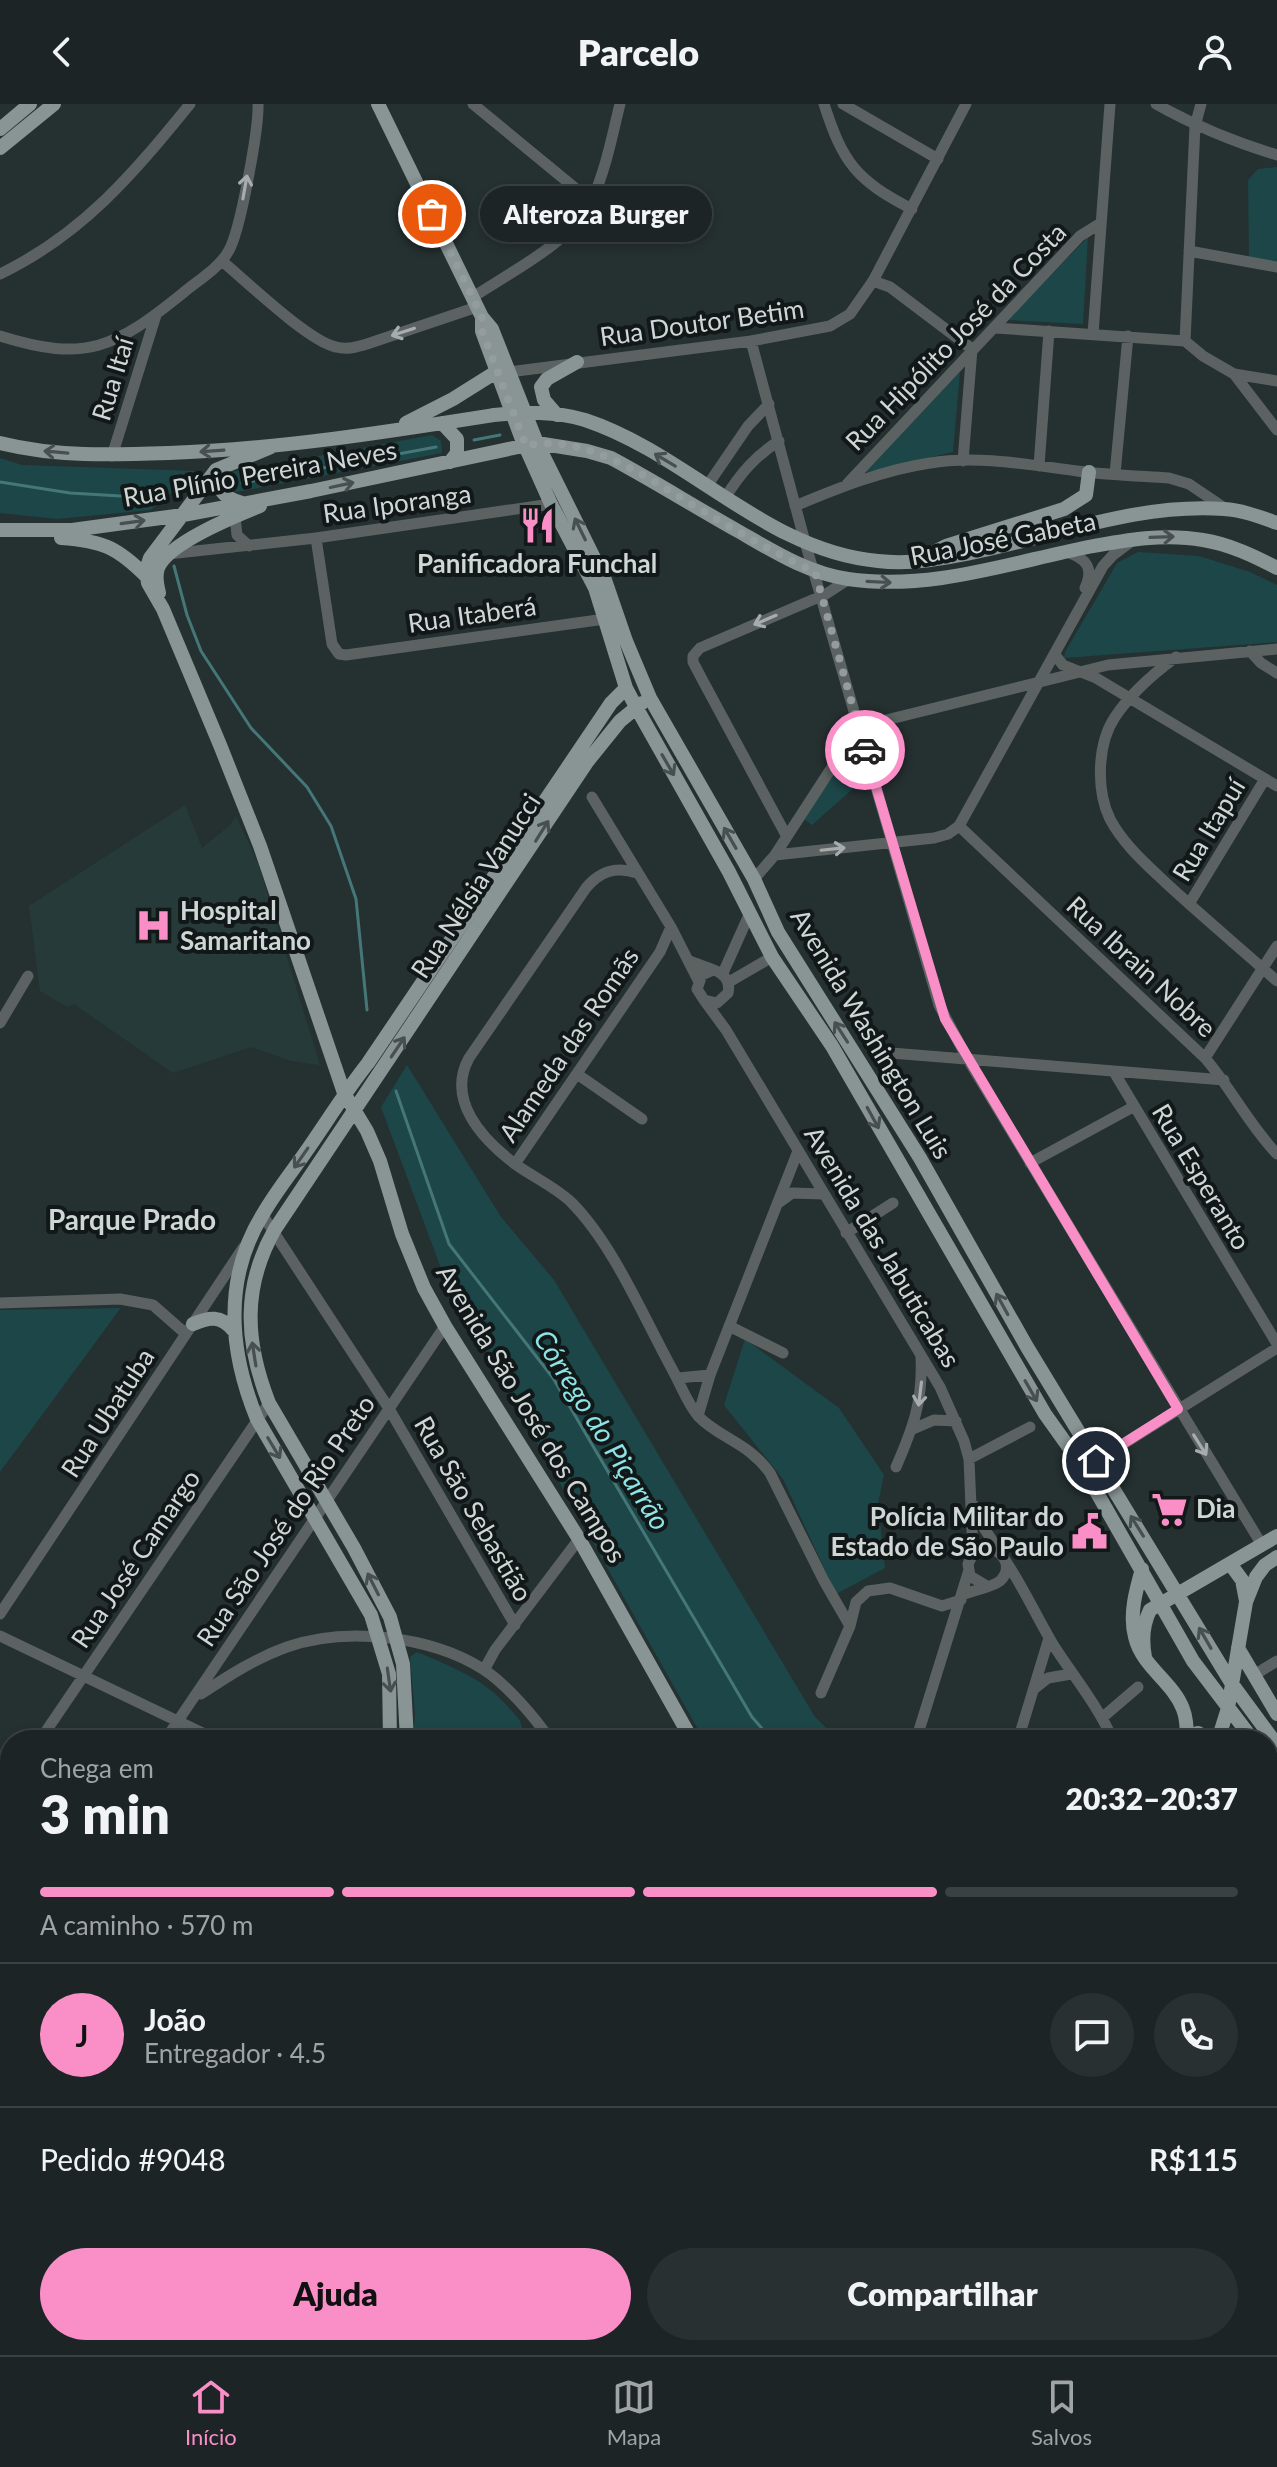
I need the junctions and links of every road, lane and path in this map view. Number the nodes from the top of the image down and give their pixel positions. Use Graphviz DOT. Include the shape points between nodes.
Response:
graph roads {
  1 [pos="30,104"];
  2 [pos="54,104"];
  3 [pos="190,104"];
  4 [pos="258,104"];
  5 [pos="378,104"];
  6 [pos="473,104"];
  7 [pos="620,104"];
  8 [pos="824,104"];
  9 [pos="843,104"];
  10 [pos="966,104"];
  11 [pos="1110,104"];
  12 [pos="1156,104"];
  13 [pos="1201,104"];
  14 [pos="486,108"];
  15 [pos="1195,126"];
  16 [pos="0,129"];
  17 [pos="0,148"];
  18 [pos="1277,155"];
  19 [pos="938,159"];
  20 [pos="592,202"];
  21 [pos="912,209"];
  22 [pos="1101,223"];
  23 [pos="1189,251"];
  24 [pos="222,261"];
  25 [pos="1277,267"];
  26 [pos="0,274"];
  27 [pos="873,281"];
  28 [pos="477,307"];
  29 [pos="156,315"];
  30 [pos="996,328"];
  31 [pos="1049,331"];
  32 [pos="1093,334"];
  33 [pos="0,336"];
  34 [pos="1128,336"];
  35 [pos="751,341"];
  36 [pos="1185,341"];
  37 [pos="972,349"];
  38 [pos="577,362"];
  39 [pos="503,372"];
  40 [pos="1234,374"];
  41 [pos="1277,381"];
  42 [pos="769,404"];
  43 [pos="518,413"];
  44 [pos="557,415"];
  45 [pos="442,423"];
  46 [pos="1277,430"];
  47 [pos="383,434"];
  48 [pos="779,441"];
  49 [pos="0,443"];
  50 [pos="531,445"];
  51 [pos="271,447"];
  52 [pos="112,456"];
  53 [pos="963,461"];
  54 [pos="450,462"];
  55 [pos="1039,466"];
  56 [pos="216,470"];
  57 [pos="1089,472"];
  58 [pos="1115,474"];
  59 [pos="846,485"];
  60 [pos="707,486"];
  61 [pos="296,494"];
  62 [pos="725,498"];
  63 [pos="245,503"];
  64 [pos="551,504"];
  65 [pos="795,506"];
  66 [pos="695,507"];
  67 [pos="1227,509"];
  68 [pos="183,515"];
  69 [pos="235,517"];
  70 [pos="1277,523"];
  71 [pos="7,531"];
  72 [pos="316,538"];
  73 [pos="1133,539"];
  74 [pos="805,542"];
  75 [pos="249,546"];
  76 [pos="1067,551"];
  77 [pos="168,554"];
  78 [pos="914,562"];
  79 [pos="1277,568"];
  80 [pos="815,572"];
  81 [pos="147,577"];
  82 [pos="849,579"];
  83 [pos="821,596"];
  84 [pos="163,609"];
  85 [pos="605,619"];
  86 [pos="1071,622"];
  87 [pos="1275,649"];
  88 [pos="1250,651"];
  89 [pos="1055,655"];
  90 [pos="1176,657"];
  91 [pos="1081,671"];
  92 [pos="1277,673"];
  93 [pos="1039,682"];
  94 [pos="626,688"];
  95 [pos="650,698"];
  96 [pos="1131,699"];
  97 [pos="636,707"];
  98 [pos="647,726"];
  99 [pos="858,727"];
  100 [pos="610,732"];
  101 [pos="1265,779"];
  102 [pos="1277,786"];
  103 [pos="592,797"];
  104 [pos="959,826"];
  105 [pos="786,835"];
  106 [pos="892,843"];
  107 [pos="620,846"];
  108 [pos="775,855"];
  109 [pos="745,865"];
  110 [pos="607,871"];
  111 [pos="729,872"];
  112 [pos="637,873"];
  113 [pos="754,879"];
  114 [pos="1189,904"];
  115 [pos="749,915"];
  116 [pos="671,927"];
  117 [pos="778,932"];
  118 [pos="1277,946"];
  119 [pos="660,952"];
  120 [pos="688,956"];
  121 [pos="772,957"];
  122 [pos="1263,968"];
  123 [pos="721,975"];
  124 [pos="28,976"];
  125 [pos="698,980"];
  126 [pos="1277,981"];
  127 [pos="726,997"];
  128 [pos="704,1000"];
  129 [pos="0,1023"];
  130 [pos="726,1030"];
  131 [pos="879,1052"];
  132 [pos="967,1058"];
  133 [pos="1205,1058"];
  134 [pos="368,1063"];
  135 [pos="335,1065"];
  136 [pos="1114,1072"];
  137 [pos="577,1074"];
  138 [pos="1224,1080"];
  139 [pos="344,1093"];
  140 [pos="1133,1107"];
  141 [pos="355,1112"];
  142 [pos="642,1119"];
  143 [pos="798,1151"];
  144 [pos="1277,1154"];
  145 [pos="1030,1163"];
  146 [pos="515,1164"];
  147 [pos="823,1194"];
  148 [pos="893,1203"];
  149 [pos="776,1204"];
  150 [pos="262,1214"];
  151 [pos="275,1229"];
  152 [pos="846,1233"];
  153 [pos="251,1236"];
  154 [pos="0,1303"];
  155 [pos="445,1326"];
  156 [pos="729,1326"];
  157 [pos="189,1329"];
  158 [pos="233,1330"];
  159 [pos="1277,1346"];
  160 [pos="783,1353"];
  161 [pos="921,1357"];
  162 [pos="710,1375"];
  163 [pos="678,1378"];
  164 [pos="269,1403"];
  165 [pos="388,1407"];
  166 [pos="1178,1409"];
  167 [pos="698,1416"];
  168 [pos="257,1419"];
  169 [pos="956,1421"];
  170 [pos="1030,1427"];
  171 [pos="913,1429"];
  172 [pos="969,1459"];
  173 [pos="1096,1461"];
  174 [pos="896,1467"];
  175 [pos="972,1498"];
  176 [pos="326,1501"];
  177 [pos="315,1516"];
  178 [pos="1277,1536"];
  179 [pos="579,1539"];
  180 [pos="1262,1545"];
  181 [pos="973,1554"];
  182 [pos="1003,1556"];
  183 [pos="1277,1557"];
  184 [pos="1231,1565"];
  185 [pos="1142,1569"];
  186 [pos="969,1570"];
  187 [pos="998,1582"];
  188 [pos="985,1585"];
  189 [pos="1023,1587"];
  190 [pos="1178,1592"];
  191 [pos="961,1597"];
  192 [pos="1246,1602"];
  193 [pos="1159,1604"];
  194 [pos="942,1606"];
  195 [pos="0,1614"];
  196 [pos="1170,1622"];
  197 [pos="954,1623"];
  198 [pos="515,1625"];
  199 [pos="850,1626"];
  200 [pos="0,1636"];
  201 [pos="379,1636"];
  202 [pos="1049,1638"];
  203 [pos="397,1640"];
  204 [pos="1238,1648"];
  205 [pos="1145,1657"];
  206 [pos="1277,1661"];
  207 [pos="1222,1667"];
  208 [pos="484,1670"];
  209 [pos="1071,1674"];
  210 [pos="84,1675"];
  211 [pos="1254,1675"];
  212 [pos="1232,1684"];
  213 [pos="1138,1687"];
  214 [pos="1033,1689"];
  215 [pos="821,1693"];
  216 [pos="194,1699"];
  217 [pos="1228,1708"];
  218 [pos="1277,1714"];
  219 [pos="1103,1717"];
  220 [pos="177,1721"];
  221 [pos="47,1730"];
  222 [pos="171,1730"];
  223 [pos="196,1730"];
  224 [pos="390,1730"];
  225 [pos="407,1730"];
  226 [pos="542,1730"];
  227 [pos="686,1730"];
  228 [pos="919,1730"];
  229 [pos="1021,1730"];
  230 [pos="1109,1730"];
  231 [pos="1186,1730"];
  232 [pos="1222,1730"];
  233 [pos="1246,1730"];
  234 [pos="1266,1730"];
  1 -- 16 [label="main road"];
  2 -- 17 [label="main road"];
  3 -- 26 [label="street" via="98,208"];
  24 -- 4 [label="street, one-way" via="240,217"];
  5 -- 28 [label="main road, Avenida Washington Luis"];
  6 -- 14 [label="street"];
  7 -- 20 [label="street"];
  8 -- 21 [label="street" via="836,142 854,169 881,193"];
  9 -- 19 [label="street"];
  10 -- 19 [label="street, Rua Doutor Betim"];
  11 -- 22 [label="street"];
  12 -- 15 [label="street"];
  13 -- 15 [label="street"];
  14 -- 20 [label="street"];
  15 -- 18 [label="street"];
  15 -- 23 [label="street"];
  19 -- 21 [label="street, Rua Doutor Betim"];
  20 -- 28 [label="street" via="573,227"];
  21 -- 27 [label="street, Rua Doutor Betim"];
  22 -- 30 [label="street, Rua Hipólito José da Costa" via="1080,236"];
  22 -- 32 [label="street"];
  23 -- 25 [label="street"];
  23 -- 36 [label="street"];
  28 -- 24 [label="street, one-way" via="367,344 339,348 309,333"];
  24 -- 29 [label="street"];
  27 -- 35 [label="street, Rua Doutor Betim" via="840,321"];
  27 -- 37 [label="street" via="890,287"];
  28 -- 39 [label="main road, Avenida Washington Luis" via="482,331"];
  29 -- 33 [label="street" via="115,341 83,350"];
  29 -- 52 [label="street, Rua Itaí"];
  30 -- 31 [label="street"];
  30 -- 37 [label="street, Rua Hipólito José da Costa"];
  31 -- 32 [label="street"];
  31 -- 55 [label="street"];
  32 -- 34 [label="street"];
  34 -- 36 [label="street"];
  34 -- 58 [label="street"];
  35 -- 38 [label="street, Rua Doutor Betim"];
  35 -- 42 [label="street"];
  36 -- 40 [label="street"];
  37 -- 53 [label="street"];
  37 -- 59 [label="street, Rua Hipólito José da Costa"];
  38 -- 39 [label="street, Rua Doutor Betim"];
  38 -- 44 [label="main road" via="541,387"];
  39 -- 43 [label="main road, Avenida Washington Luis"];
  39 -- 47 [label="main road"];
  40 -- 41 [label="street"];
  40 -- 46 [label="street"];
  42 -- 48 [label="street"];
  42 -- 60 [label="street"];
  43 -- 44 [label="main road"];
  43 -- 45 [label="main road"];
  43 -- 50 [label="main road, Avenida Washington Luis"];
  60 -- 44 [label="main road, one-way" via="608,429"];
  45 -- 47 [label="main road"];
  45 -- 54 [label="main road" via="457,439 457,453"];
  47 -- 51 [label="main road"];
  48 -- 62 [label="street" via="741,473"];
  48 -- 65 [label="street"];
  52 -- 49 [label="main road, one-way"];
  50 -- 54 [label="main road, Rua Plínio Pereira Neves"];
  50 -- 64 [label="main road, Avenida Washington Luis"];
  50 -- 66 [label="main road, Rua José Gabeta" via="611,458"];
  95 -- 50 [label="main road, Avenida Washington Luis, one-way" via="605,580"];
  51 -- 52 [label="main road, one-way"];
  51 -- 56 [label="main road"];
  53 -- 55 [label="street"];
  53 -- 59 [label="street" via="932,462"];
  61 -- 54 [label="main road, Rua Plínio Pereira Neves, one-way"];
  55 -- 57 [label="street"];
  56 -- 63 [label="main road" via="222,494"];
  56 -- 68 [label="main road"];
  57 -- 58 [label="street"];
  57 -- 78 [label="main road" via="1086,495 1064,509 946,546"];
  58 -- 67 [label="street" via="1189,484"];
  59 -- 65 [label="street"];
  60 -- 62 [label="main road"];
  61 -- 63 [label="main road, Rua Plínio Pereira Neves"];
  61 -- 69 [label="main road"];
  62 -- 66 [label="main road" via="712,509"];
  62 -- 74 [label="main road"];
  63 -- 68 [label="main road, Rua Plínio Pereira Neves"];
  64 -- 72 [label="street, Rua Iporanga"];
  64 -- 85 [label="main road, Avenida Washington Luis"];
  65 -- 74 [label="street"];
  66 -- 80 [label="main road, Rua José Gabeta"];
  67 -- 70 [label="main road"];
  67 -- 78 [label="main road" via="1134,514"];
  71 -- 68 [label="main road, Rua Plínio Pereira Neves, one-way" via="72,530"];
  68 -- 81 [label="main road" via="150,558"];
  69 -- 75 [label="street" via="237,535"];
  69 -- 77 [label="main road"];
  71 -- 81 [label="main road" via="106,544"];
  72 -- 75 [label="street, Rua Iporanga"];
  72 -- 85 [label="street, Rua Itaberá" via="332,644 346,655"];
  73 -- 76 [label="main road, Rua José Gabeta"];
  73 -- 79 [label="main road, Rua José Gabeta, one-way" via="1205,540"];
  73 -- 86 [label="street" via="1103,566"];
  74 -- 78 [label="main road" via="876,561"];
  74 -- 80 [label="street"];
  75 -- 77 [label="street, Rua Iporanga"];
  82 -- 76 [label="main road, Rua José Gabeta, one-way" via="911,583"];
  76 -- 86 [label="street" via="1085,560 1090,570"];
  77 -- 84 [label="main road, Avenida São José dos Campos" via="156,576"];
  80 -- 82 [label="main road, Rua José Gabeta"];
  80 -- 83 [label="street"];
  81 -- 84 [label="main road, Avenida São José dos Campos"];
  82 -- 83 [label="street"];
  83 -- 99 [label="street"];
  83 -- 105 [label="street, one-way" via="709,644 696,651 693,662"];
  84 -- 135 [label="main road, Avenida São José dos Campos" via="260,846"];
  85 -- 94 [label="main road, Avenida Washington Luis"];
  86 -- 89 [label="street"];
  87 -- 88 [label="street"];
  88 -- 90 [label="street"];
  88 -- 92 [label="street"];
  89 -- 91 [label="street" via="1063,665"];
  89 -- 93 [label="street"];
  90 -- 91 [label="street"];
  90 -- 96 [label="street"];
  91 -- 93 [label="street"];
  91 -- 96 [label="street"];
  93 -- 99 [label="street"];
  93 -- 104 [label="street"];
  94 -- 97 [label="main road, Avenida Washington Luis"];
  94 -- 134 [label="main road, Rua Nélsia Vanucci"];
  95 -- 97 [label="main road, Rua Nélsia Vanucci"];
  109 -- 95 [label="main road, Avenida Washington Luis, one-way"];
  96 -- 101 [label="street"];
  96 -- 114 [label="street" via="1114,718 1104,750 1102,787 1109,815 1136,854"];
  97 -- 98 [label="main road, Avenida Washington Luis"];
  97 -- 100 [label="main road, Rua Nélsia Vanucci"];
  98 -- 100 [label="main road"];
  98 -- 111 [label="main road, Avenida Washington Luis, one-way"];
  99 -- 105 [label="street"];
  99 -- 106 [label="street"];
  141 -- 100 [label="main road, Rua Nélsia Vanucci, one-way"];
  101 -- 102 [label="street"];
  101 -- 114 [label="street, Rua Itapuí"];
  103 -- 107 [label="street"];
  104 -- 106 [label="street" via="943,836"];
  104 -- 133 [label="street, Rua Ibrain Nobre"];
  105 -- 108 [label="street"];
  108 -- 106 [label="street, one-way"];
  106 -- 132 [label="street" via="939,1005"];
  107 -- 110 [label="street"];
  107 -- 112 [label="street"];
  108 -- 113 [label="street"];
  109 -- 111 [label="main road" via="735,864"];
  109 -- 113 [label="main road, Avenida Washington Luis"];
  110 -- 112 [label="street"];
  110 -- 146 [label="street" via="576,900 462,1071 468,1112 486,1139"];
  111 -- 115 [label="main road, Avenida Washington Luis"];
  112 -- 116 [label="street"];
  113 -- 117 [label="main road, Avenida Washington Luis"];
  114 -- 122 [label="street"];
  115 -- 121 [label="main road, Avenida Washington Luis"];
  115 -- 123 [label="street"];
  116 -- 119 [label="street, Alameda das Romãs"];
  116 -- 120 [label="street"];
  117 -- 121 [label="main road" via="779,950"];
  173 -- 117 [label="main road, Avenida Washington Luis, one-way" via="920,1158"];
  118 -- 122 [label="street"];
  119 -- 120 [label="street, Alameda das Romãs"];
  119 -- 137 [label="street, Alameda das Romãs"];
  120 -- 123 [label="street"];
  120 -- 125 [label="street"];
  121 -- 123 [label="street"];
  121 -- 185 [label="main road, Avenida Washington Luis, one-way" via="832,1046 1045,1414"];
  122 -- 126 [label="street"];
  122 -- 133 [label="street"];
  123 -- 125 [label="street"];
  123 -- 127 [label="street"];
  124 -- 129 [label="street"];
  125 -- 128 [label="street"];
  127 -- 128 [label="street" via="717,1003"];
  127 -- 130 [label="street"];
  128 -- 130 [label="street, Avenida das Jabuticabas"];
  130 -- 143 [label="street, Avenida das Jabuticabas"];
  131 -- 132 [label="street"];
  132 -- 136 [label="street"];
  132 -- 145 [label="street"];
  133 -- 138 [label="street, Rua Ibrain Nobre"];
  134 -- 135 [label="main road"];
  134 -- 139 [label="main road, Rua Nélsia Vanucci"];
  135 -- 139 [label="main road, Avenida São José dos Campos"];
  136 -- 138 [label="street"];
  136 -- 140 [label="street, Rua Esperanto"];
  137 -- 142 [label="street"];
  137 -- 146 [label="street, Alameda das Romãs"];
  138 -- 144 [label="street, Rua Ibrain Nobre"];
  139 -- 141 [label="main road, Avenida São José dos Campos"];
  139 -- 150 [label="main road, Rua Nélsia Vanucci, one-way"];
  140 -- 145 [label="street"];
  140 -- 159 [label="street, Rua Esperanto"];
  141 -- 151 [label="main road, Rua Nélsia Vanucci"];
  141 -- 155 [label="main road, Avenida São José dos Campos" via="380,1161 424,1288"];
  143 -- 147 [label="street, Avenida das Jabuticabas"];
  143 -- 149 [label="street"];
  145 -- 166 [label="street"];
  146 -- 163 [label="street" via="569,1201 600,1237"];
  147 -- 149 [label="street" via="799,1191"];
  147 -- 152 [label="street, Avenida das Jabuticabas"];
  148 -- 152 [label="street"];
  149 -- 156 [label="street"];
  150 -- 151 [label="street, Rua São Sebastião"];
  150 -- 153 [label="main road, Rua Nélsia Vanucci"];
  164 -- 151 [label="main road, Rua Nélsia Vanucci, one-way" via="255,1363 250,1298 258,1261"];
  151 -- 165 [label="street, Rua São Sebastião"];
  152 -- 161 [label="street, Avenida das Jabuticabas"];
  153 -- 157 [label="street, Rua Ubatuba"];
  153 -- 158 [label="main road, Rua Nélsia Vanucci" via="238,1272"];
  154 -- 157 [label="street" via="136,1302 153,1305"];
  155 -- 165 [label="street, Rua São José do Rio Preto"];
  155 -- 179 [label="main road, Avenida São José dos Campos"];
  156 -- 160 [label="street"];
  156 -- 162 [label="street"];
  157 -- 158 [label="main road" via="215,1318"];
  157 -- 195 [label="street, Rua Ubatuba"];
  158 -- 168 [label="main road, Rua Nélsia Vanucci" via="240,1372"];
  159 -- 166 [label="street"];
  161 -- 169 [label="street, Avenida das Jabuticabas"];
  161 -- 171 [label="street, one-way" via="922,1387"];
  162 -- 163 [label="street"];
  162 -- 167 [label="street"];
  163 -- 167 [label="street"];
  164 -- 168 [label="street, Rua José Camargo"];
  164 -- 176 [label="main road, Rua Nélsia Vanucci"];
  165 -- 176 [label="street, Rua São José do Rio Preto"];
  165 -- 198 [label="street, Rua São Sebastião"];
  166 -- 173 [label="street"];
  166 -- 180 [label="street, one-way"];
  167 -- 199 [label="street" via="759,1457"];
  168 -- 177 [label="main road, Rua Nélsia Vanucci, one-way"];
  168 -- 210 [label="street, Rua José Camargo"];
  169 -- 171 [label="street" via="934,1420"];
  169 -- 172 [label="street, Avenida das Jabuticabas"];
  170 -- 172 [label="street"];
  171 -- 174 [label="street"];
  172 -- 175 [label="street, Avenida das Jabuticabas"];
  190 -- 173 [label="main road, Avenida Washington Luis, one-way"];
  175 -- 181 [label="street, Avenida das Jabuticabas"];
  175 -- 182 [label="street"];
  176 -- 177 [label="street, Rua São José do Rio Preto"];
  203 -- 176 [label="main road, Rua Nélsia Vanucci, one-way" via="376,1590"];
  177 -- 201 [label="main road, Rua Nélsia Vanucci"];
  177 -- 216 [label="street, Rua São José do Rio Preto"];
  178 -- 180 [label="main road"];
  179 -- 198 [label="street"];
  179 -- 227 [label="main road, Avenida São José dos Campos"];
  180 -- 184 [label="main road"];
  181 -- 182 [label="street" via="986,1548"];
  181 -- 186 [label="street"];
  182 -- 187 [label="street" via="1005,1572"];
  182 -- 189 [label="street"];
  183 -- 192 [label="main road" via="1256,1577"];
  184 -- 190 [label="main road"];
  184 -- 192 [label="main road" via="1240,1576"];
  185 -- 193 [label="main road, Avenida Washington Luis"];
  185 -- 205 [label="main road" via="1133,1623"];
  186 -- 188 [label="street"];
  186 -- 191 [label="street"];
  187 -- 188 [label="street"];
  187 -- 189 [label="street"];
  188 -- 191 [label="street"];
  189 -- 202 [label="street"];
  190 -- 193 [label="main road"];
  207 -- 190 [label="main road, Avenida Washington Luis, one-way"];
  191 -- 194 [label="street"];
  191 -- 197 [label="street"];
  192 -- 204 [label="main road"];
  193 -- 196 [label="main road, Avenida Washington Luis"];
  193 -- 205 [label="main road" via="1144,1625"];
  194 -- 197 [label="street"];
  194 -- 199 [label="street" via="890,1588 876,1589 856,1602"];
  196 -- 207 [label="main road" via="1208,1671"];
  196 -- 217 [label="main road, Avenida Washington Luis"];
  197 -- 228 [label="street"];
  198 -- 208 [label="street"];
  199 -- 215 [label="street"];
  200 -- 210 [label="street"];
  201 -- 203 [label="street"];
  201 -- 216 [label="street" via="333,1637 288,1646"];
  201 -- 224 [label="main road, Rua Nélsia Vanucci, one-way" via="389,1674"];
  202 -- 209 [label="street"];
  202 -- 214 [label="street"];
  203 -- 208 [label="street" via="441,1650"];
  203 -- 225 [label="main road, Rua Nélsia Vanucci"];
  204 -- 211 [label="main road"];
  204 -- 212 [label="main road"];
  205 -- 231 [label="main road" via="1183,1708"];
  206 -- 211 [label="street"];
  207 -- 212 [label="main road, Avenida Washington Luis"];
  208 -- 226 [label="street"];
  209 -- 214 [label="street" via="1048,1678"];
  209 -- 219 [label="street"];
  210 -- 220 [label="street"];
  210 -- 221 [label="street, Rua José Camargo"];
  211 -- 218 [label="main road"];
  212 -- 217 [label="main road"];
  212 -- 234 [label="main road, Avenida Washington Luis"];
  213 -- 219 [label="street"];
  214 -- 229 [label="street"];
  216 -- 220 [label="street, Rua São José do Rio Preto"];
  217 -- 232 [label="main road"];
  217 -- 233 [label="main road, Avenida Washington Luis"];
  219 -- 230 [label="street"];
  220 -- 222 [label="street, Rua São José do Rio Preto"];
  220 -- 223 [label="street"];
}
